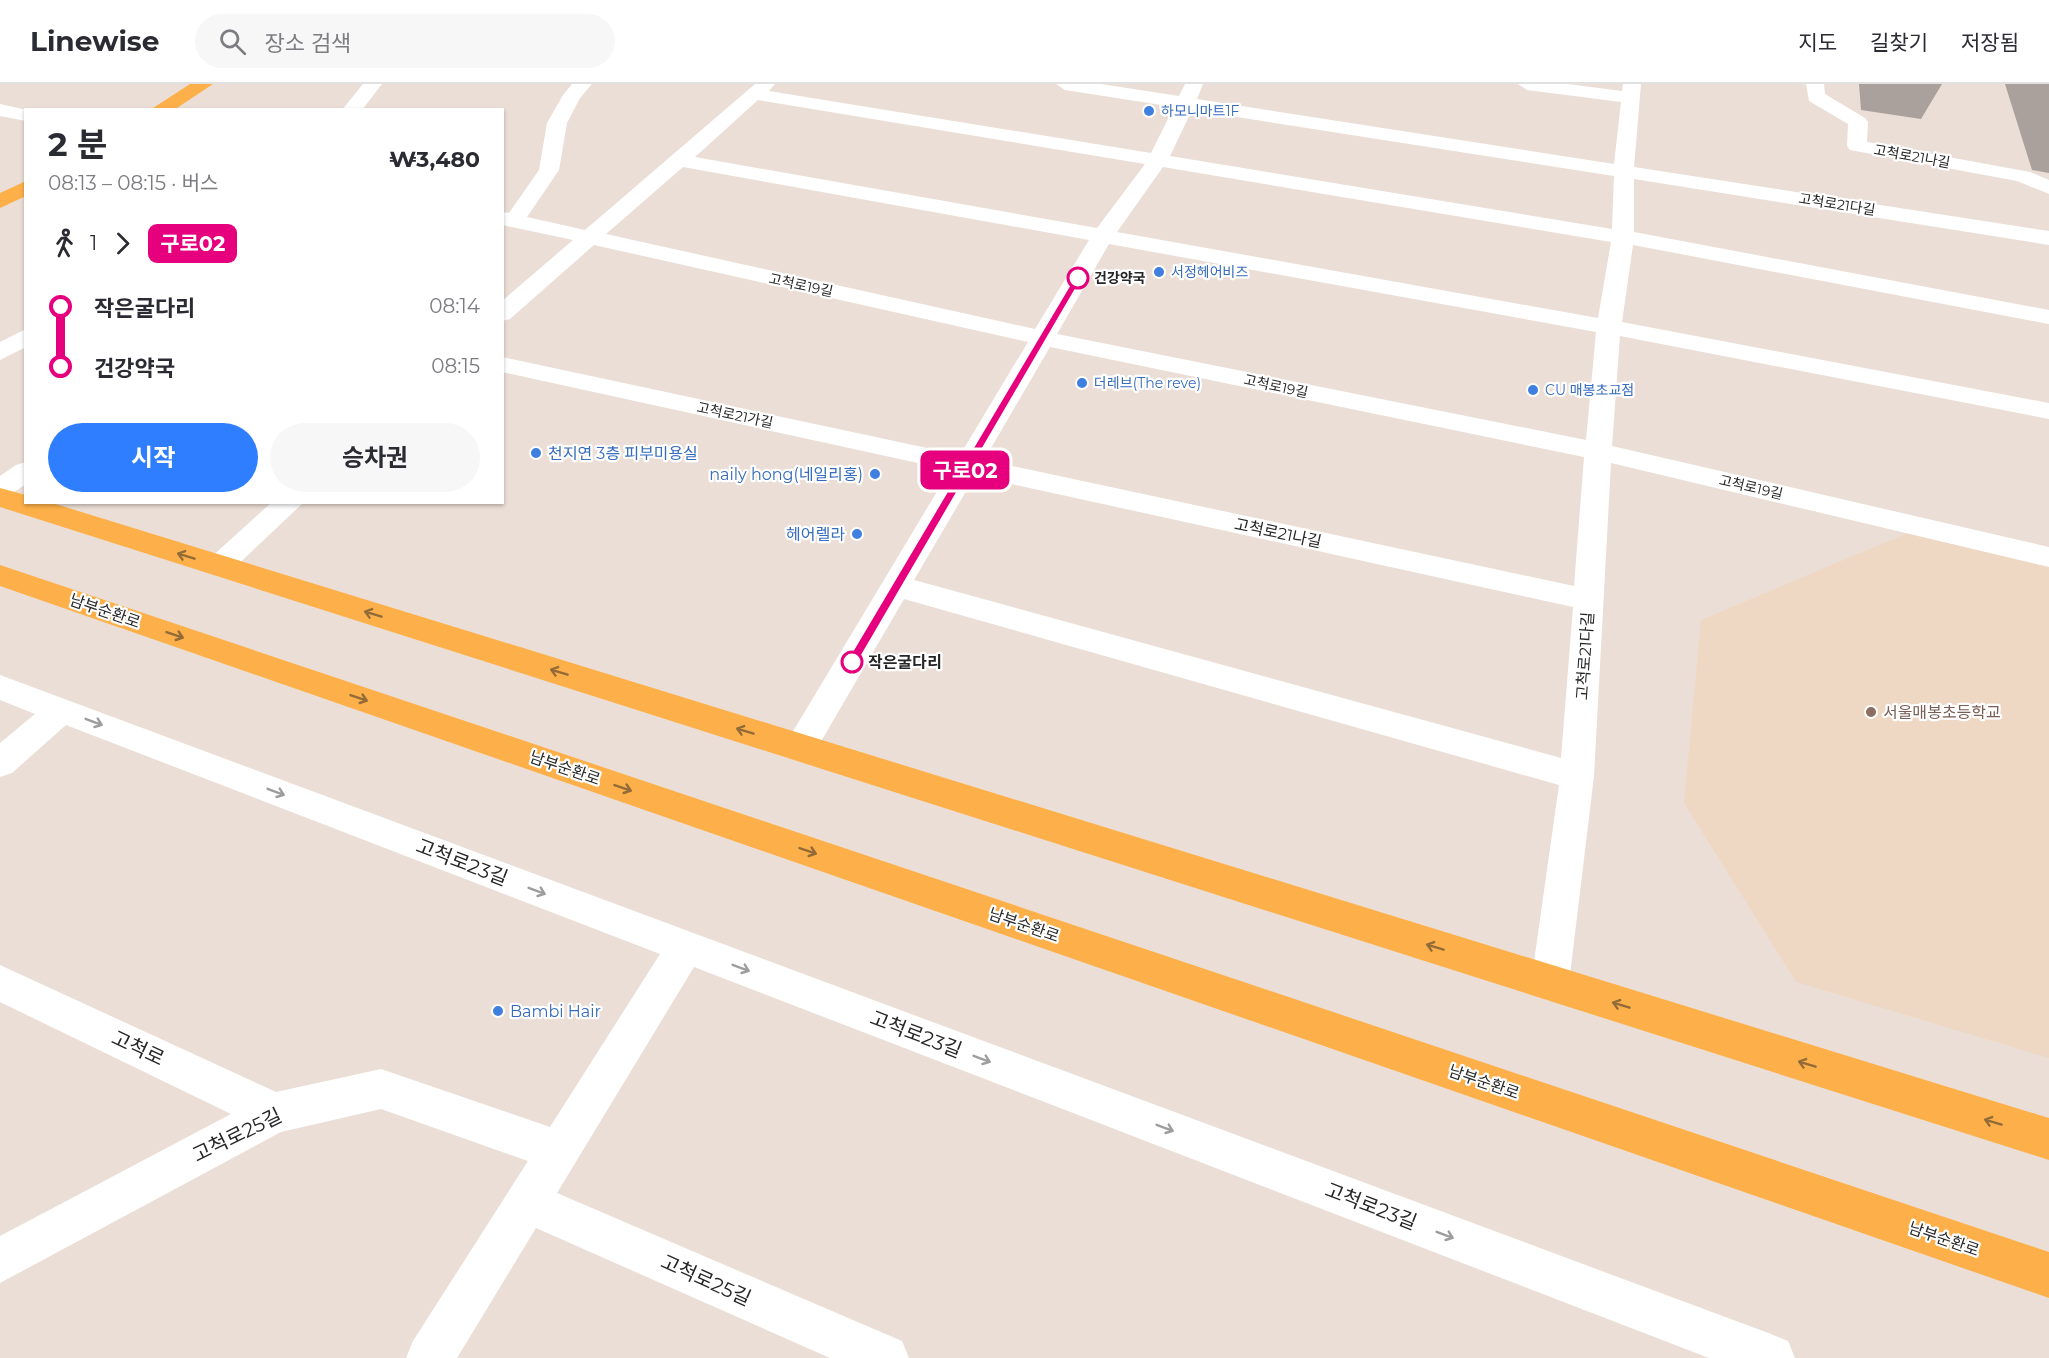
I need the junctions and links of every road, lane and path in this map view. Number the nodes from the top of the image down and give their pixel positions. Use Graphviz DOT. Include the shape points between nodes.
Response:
graph roads {
  1 [pos="204,84"];
  2 [pos="373,84"];
  3 [pos="583,84"];
  4 [pos="1065,84"];
  5 [pos="1527,84"];
  6 [pos="1815,84"];
  7 [pos="760,89"];
  8 [pos="1631,91"];
  9 [pos="1189,93"];
  10 [pos="162,108"];
  11 [pos="353,108"];
  12 [pos="0,110"];
  13 [pos="24,115"];
  14 [pos="679,160"];
  15 [pos="1157,162"];
  16 [pos="1624,170"];
  17 [pos="24,188"];
  18 [pos="2049,188"];
  19 [pos="0,202"];
  20 [pos="508,220"];
  21 [pos="1102,237"];
  22 [pos="1623,237"];
  23 [pos="590,238"];
  24 [pos="2049,238"];
  25 [pos="504,312"];
  26 [pos="2049,317"];
  27 [pos="1610,327"];
  28 [pos="24,337"];
  29 [pos="1042,338"];
  30 [pos="0,353"];
  31 [pos="504,364"];
  32 [pos="2049,411"];
  33 [pos="1598,451"];
  34 [pos="968,466"];
  35 [pos="24,472"];
  36 [pos="0,489"];
  37 [pos="0,497"];
  38 [pos="288,504"];
  39 [pos="2049,557"];
  40 [pos="219,566"];
  41 [pos="0,575"];
  42 [pos="897,586"];
  43 [pos="1588,600"];
  44 [pos="0,687"];
  45 [pos="62,710"];
  46 [pos="800,748"];
  47 [pos="0,763"];
  48 [pos="1577,776"];
  49 [pos="686,947"];
  50 [pos="0,983"];
  51 [pos="1551,983"];
  52 [pos="275,1113"];
  53 [pos="2049,1140"];
  54 [pos="559,1151"];
  55 [pos="527,1202"];
  56 [pos="0,1260"];
  57 [pos="2049,1275"];
  58 [pos="1691,1343"];
  59 [pos="430,1358"];
  60 [pos="885,1358"];
  61 [pos="1771,1358"];
  1 -- 10 [label="main road"];
  2 -- 11 [label="street"];
  3 -- 20 [label="street" via="572,95 557,123 549,170"];
  4 -- 9 [label="street"];
  5 -- 8 [label="street"];
  6 -- 18 [label="street, 고척로21나길" via="1816,97 1858,122 1857,146 2023,176"];
  7 -- 14 [label="street"];
  7 -- 15 [label="street"];
  8 -- 16 [label="street, 고척로21다길"];
  9 -- 15 [label="street"];
  9 -- 16 [label="street"];
  12 -- 13 [label="street"];
  14 -- 21 [label="street"];
  14 -- 23 [label="street"];
  15 -- 21 [label="street"];
  15 -- 22 [label="street"];
  16 -- 22 [label="street, 고척로21다길"];
  16 -- 24 [label="street, 고척로21다길"];
  17 -- 19 [label="main road"];
  20 -- 23 [label="street, 고척로19길"];
  21 -- 27 [label="street"];
  21 -- 29 [label="street"];
  22 -- 26 [label="street"];
  22 -- 27 [label="street, 고척로21다길"];
  23 -- 25 [label="street"];
  23 -- 29 [label="street, 고척로19길"];
  27 -- 32 [label="street"];
  27 -- 33 [label="street, 고척로21다길"];
  28 -- 30 [label="street"];
  29 -- 33 [label="street, 고척로19길"];
  29 -- 34 [label="street"];
  31 -- 34 [label="street, 고척로21가길"];
  33 -- 39 [label="street, 고척로19길"];
  33 -- 43 [label="street, 고척로21다길"];
  34 -- 42 [label="street"];
  34 -- 43 [label="street, 고척로21나길"];
  35 -- 36 [label="street"];
  40 -- 37 [label="main road, one-way"];
  38 -- 40 [label="street"];
  46 -- 40 [label="main road, one-way"];
  41 -- 57 [label="main road, 남부순환로, one-way"];
  42 -- 46 [label="street"];
  42 -- 48 [label="street"];
  43 -- 48 [label="street, 고척로21다길"];
  44 -- 45 [label="street, 고척로23길"];
  45 -- 47 [label="street"];
  45 -- 49 [label="street, 고척로23길, one-way"];
  51 -- 46 [label="main road, one-way"];
  48 -- 51 [label="street, 고척로21다길"];
  49 -- 54 [label="street"];
  49 -- 58 [label="street, 고척로23길, one-way"];
  50 -- 52 [label="street, 고척로"];
  53 -- 51 [label="main road, one-way"];
  52 -- 54 [label="street, 고척로25길" via="381,1089"];
  52 -- 56 [label="street, 고척로25길"];
  54 -- 55 [label="street"];
  55 -- 59 [label="street"];
  55 -- 60 [label="street, 고척로25길"];
  58 -- 61 [label="street, 고척로23길"];
}
